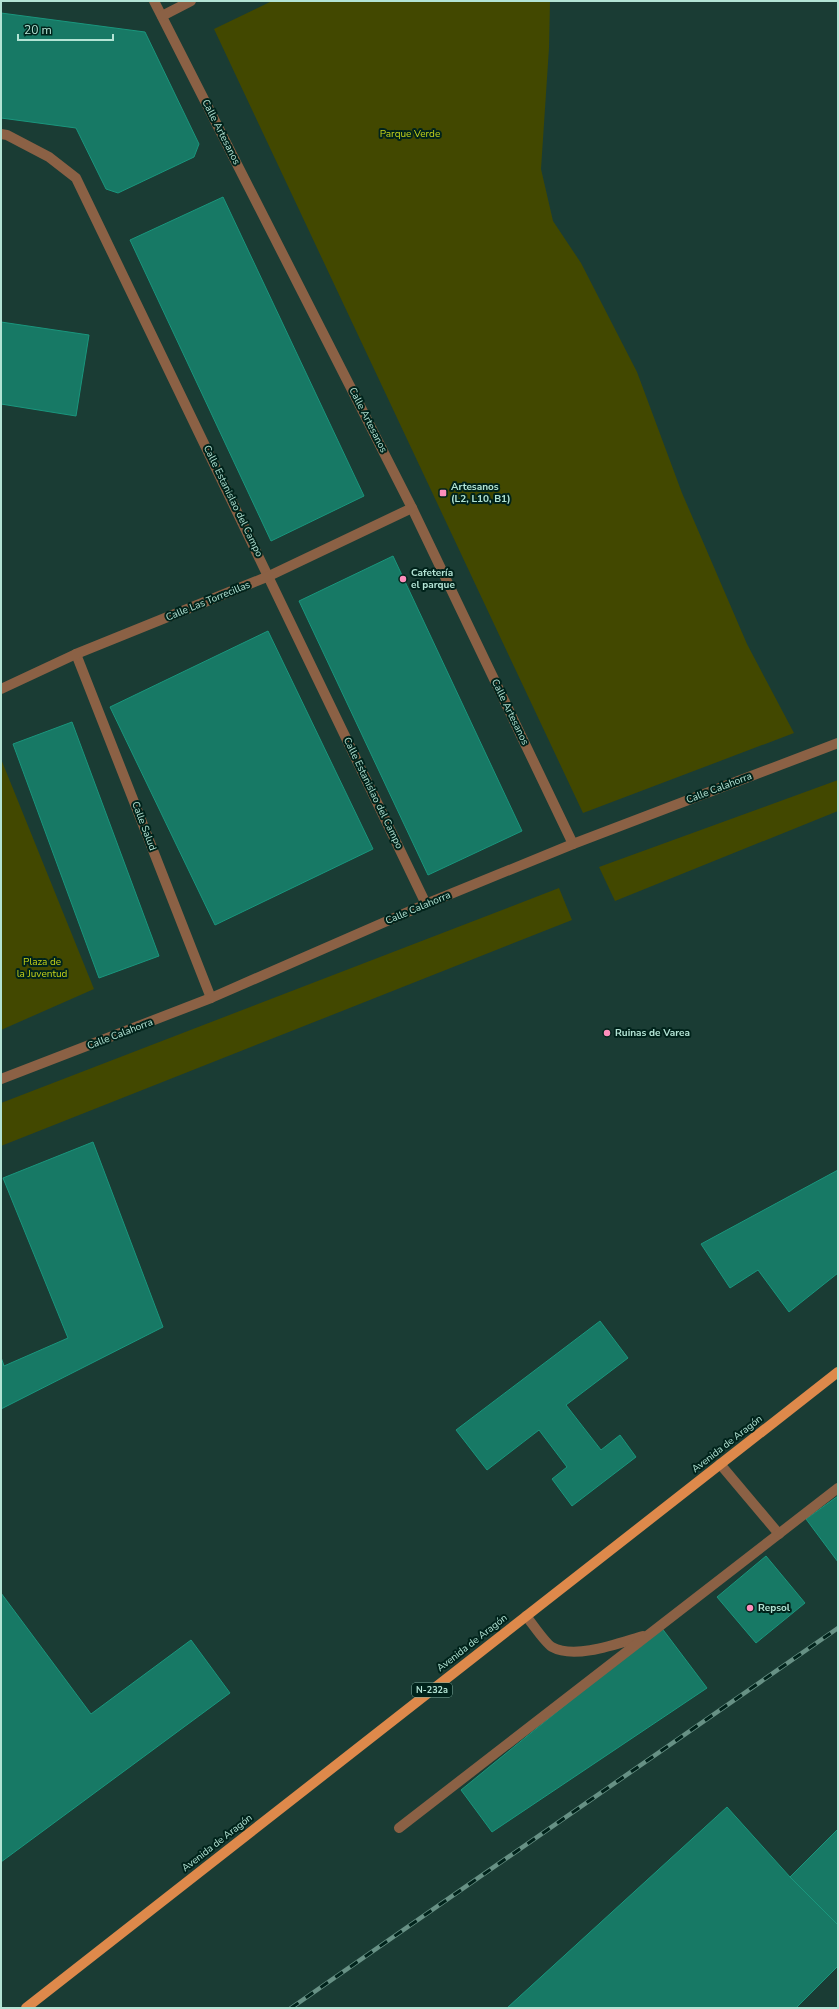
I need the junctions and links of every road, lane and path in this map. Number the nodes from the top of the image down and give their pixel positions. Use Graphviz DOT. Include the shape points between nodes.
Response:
graph roads {
  1 [pos="154,1"];
  2 [pos="191,1"];
  3 [pos="162,16"];
  4 [pos="1,134"];
  5 [pos="412,508"];
  6 [pos="269,576"];
  7 [pos="76,654"];
  8 [pos="1,689"];
  9 [pos="838,743"];
  10 [pos="573,844"];
  11 [pos="426,904"];
  12 [pos="211,998"];
  13 [pos="1,1079"];
  14 [pos="838,1372"];
  15 [pos="720,1464"];
  16 [pos="838,1488"];
  17 [pos="779,1534"];
  18 [pos="526,1616"];
  19 [pos="649,1635"];
  20 [pos="399,1828"];
  21 [pos="26,2008"];
  1 -- 3 [label="street, Calle Artesanos"];
  2 -- 3 [label="street"];
  3 -- 5 [label="street, Calle Artesanos"];
  4 -- 6 [label="street, Calle Estanislao del Campo" via="49,157 76,178"];
  5 -- 6 [label="street, Calle Las Torrecillas"];
  5 -- 10 [label="street, Calle Artesanos"];
  6 -- 7 [label="street, Calle Las Torrecillas"];
  6 -- 11 [label="street, Calle Estanislao del Campo"];
  7 -- 8 [label="street, Calle Las Torrecillas"];
  7 -- 12 [label="street, Calle Salud"];
  9 -- 10 [label="street, Calle Calahorra"];
  10 -- 11 [label="street, Calle Calahorra"];
  11 -- 12 [label="street, Calle Calahorra"];
  12 -- 13 [label="street, Calle Calahorra"];
  14 -- 15 [label="main road, Avenida de Aragón / N-232a"];
  15 -- 17 [label="street"];
  15 -- 18 [label="main road, Avenida de Aragón / N-232a"];
  16 -- 17 [label="street"];
  17 -- 19 [label="street"];
  18 -- 19 [label="street" via="551,1647 573,1653"];
  18 -- 21 [label="main road, Avenida de Aragón / N-232a"];
  19 -- 20 [label="street"];
}
